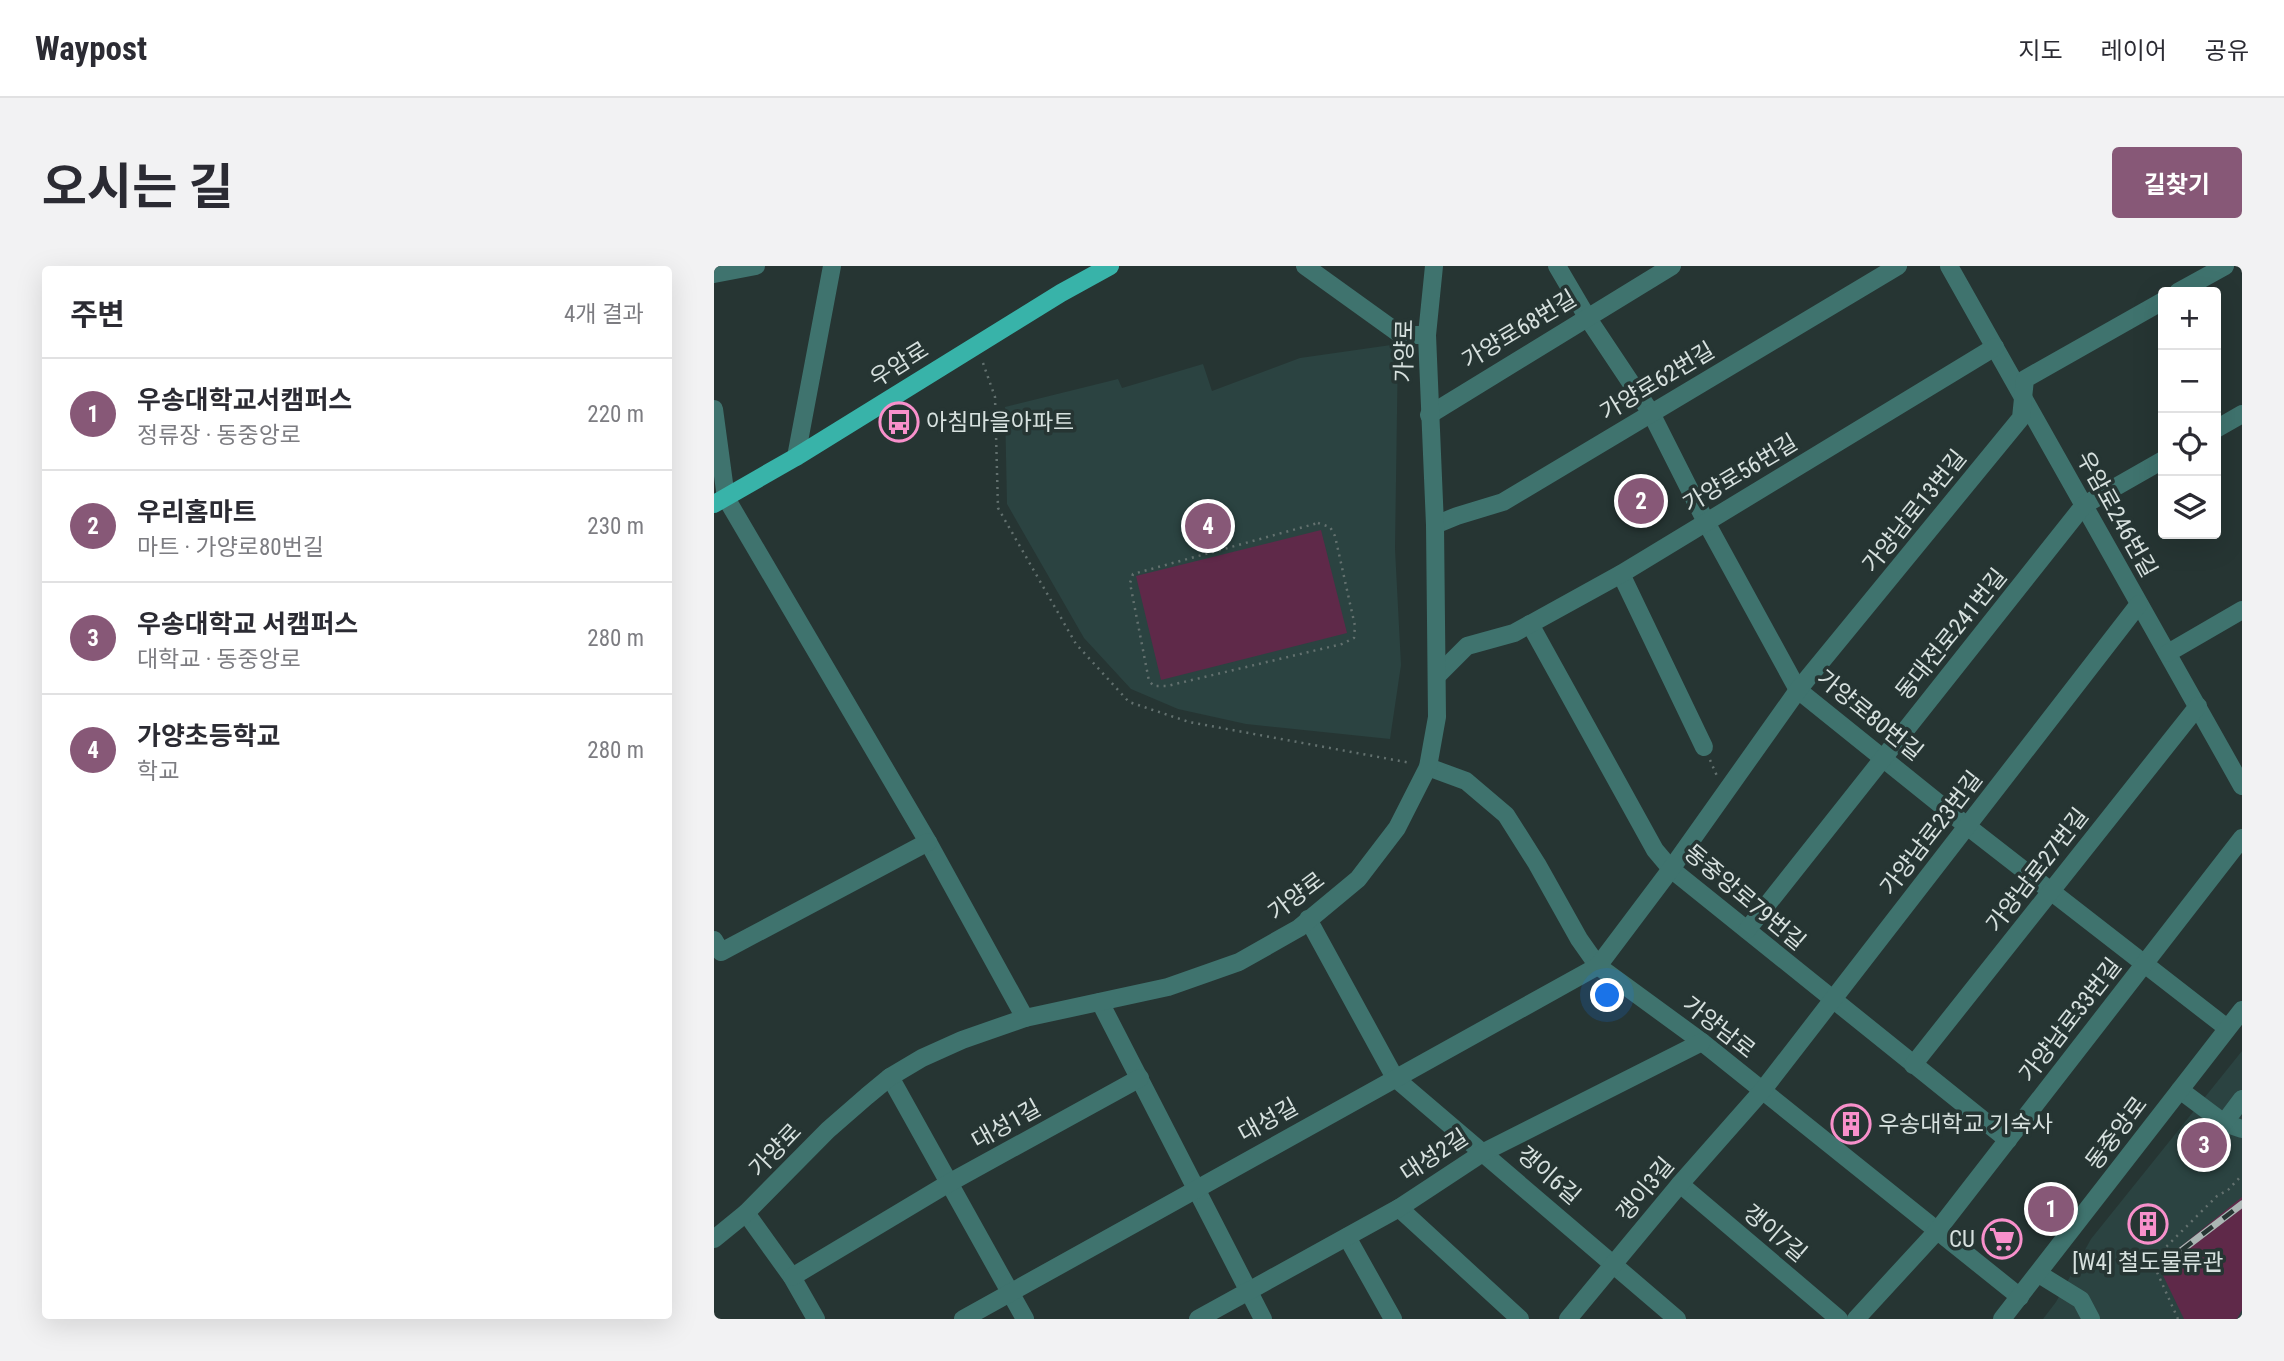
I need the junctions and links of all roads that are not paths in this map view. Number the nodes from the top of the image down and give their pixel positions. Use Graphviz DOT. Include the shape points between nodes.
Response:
graph roads {
  1 [pos="756,266"];
  2 [pos="832,266"];
  3 [pos="1110,266"];
  4 [pos="1305,266"];
  5 [pos="1434,266"];
  6 [pos="1557,266"];
  7 [pos="1672,266"];
  8 [pos="1898,266"];
  9 [pos="1949,266"];
  10 [pos="2225,266"];
  11 [pos="714,274"];
  12 [pos="2187,287"];
  13 [pos="2158,304"];
  14 [pos="1587,317"];
  15 [pos="1427,335"];
  16 [pos="1995,347"];
  17 [pos="2022,396"];
  18 [pos="714,409"];
  19 [pos="1651,413"];
  20 [pos="2242,414"];
  21 [pos="1429,415"];
  22 [pos="2221,426"];
  23 [pos="796,457"];
  24 [pos="2158,463"];
  25 [pos="720,501"];
  26 [pos="2084,505"];
  27 [pos="1706,522"];
  28 [pos="1435,525"];
  29 [pos="1620,573"];
  30 [pos="2139,604"];
  31 [pos="2242,610"];
  32 [pos="1530,624"];
  33 [pos="2168,653"];
  34 [pos="1438,675"];
  35 [pos="1798,690"];
  36 [pos="2198,706"];
  37 [pos="1704,747"];
  38 [pos="1883,758"];
  39 [pos="1428,767"];
  40 [pos="2242,786"];
  41 [pos="1967,825"];
  42 [pos="2242,838"];
  43 [pos="928,842"];
  44 [pos="1671,869"];
  45 [pos="2051,891"];
  46 [pos="1308,919"];
  47 [pos="1747,930"];
  48 [pos="714,940"];
  49 [pos="2144,964"];
  50 [pos="1598,966"];
  51 [pos="1832,1000"];
  52 [pos="1100,1002"];
  53 [pos="2242,1010"];
  54 [pos="1025,1018"];
  55 [pos="2227,1028"];
  56 [pos="1702,1042"];
  57 [pos="1913,1065"];
  58 [pos="890,1077"];
  59 [pos="1395,1077"];
  60 [pos="1140,1078"];
  61 [pos="2180,1090"];
  62 [pos="1762,1091"];
  63 [pos="2242,1099"];
  64 [pos="2224,1123"];
  65 [pos="2242,1129"];
  66 [pos="2008,1140"];
  67 [pos="1484,1152"];
  68 [pos="949,1184"];
  69 [pos="1680,1184"];
  70 [pos="1197,1187"];
  71 [pos="1399,1208"];
  72 [pos="746,1213"];
  73 [pos="1937,1231"];
  74 [pos="1347,1237"];
  75 [pos="714,1239"];
  76 [pos="1615,1264"];
  77 [pos="2039,1274"];
  78 [pos="792,1277"];
  79 [pos="1248,1290"];
  80 [pos="1010,1293"];
  81 [pos="2020,1297"];
  82 [pos="816,1319"];
  83 [pos="963,1319"];
  84 [pos="1025,1319"];
  85 [pos="1198,1319"];
  86 [pos="1263,1319"];
  87 [pos="1393,1319"];
  88 [pos="1520,1319"];
  89 [pos="1568,1319"];
  90 [pos="1677,1319"];
  91 [pos="1839,1319"];
  92 [pos="1856,1319"];
  93 [pos="2002,1319"];
  94 [pos="2091,1319"];
  1 -- 11 [label="street"];
  2 -- 23 [label="street"];
  3 -- 23 [label="main road, 우암로"];
  4 -- 15 [label="street" via="1401,335"];
  5 -- 15 [label="street, 가양로"];
  6 -- 14 [label="street, 가양로80번길"];
  7 -- 14 [label="street, 가양로68번길"];
  8 -- 19 [label="street, 가양로62번길"];
  9 -- 16 [label="street, 우암로246번길"];
  10 -- 12 [label="street"];
  13 -- 17 [label="street, 가양남로13번길" via="2025,379"];
  14 -- 19 [label="street, 가양로80번길"];
  14 -- 21 [label="street, 가양로68번길"];
  15 -- 21 [label="street, 가양로"];
  16 -- 17 [label="street, 우암로246번길"];
  16 -- 27 [label="street, 가양로56번길"];
  17 -- 26 [label="street, 우암로246번길"];
  17 -- 35 [label="street, 가양남로13번길" via="2021,418"];
  18 -- 25 [label="street"];
  19 -- 27 [label="street, 가양로80번길"];
  19 -- 28 [label="street, 가양로62번길" via="1503,502"];
  20 -- 22 [label="street"];
  21 -- 28 [label="street, 가양로"];
  23 -- 25 [label="main road, 우암로"];
  24 -- 26 [label="street, 동대전로241번길"];
  25 -- 43 [label="street"];
  26 -- 30 [label="street, 우암로246번길"];
  26 -- 38 [label="street, 동대전로241번길"];
  27 -- 29 [label="street, 가양로56번길"];
  27 -- 35 [label="street, 가양로80번길"];
  28 -- 34 [label="street, 가양로"];
  29 -- 32 [label="street, 가양로56번길"];
  29 -- 37 [label="street"];
  30 -- 33 [label="street, 우암로246번길"];
  30 -- 41 [label="street, 가양남로23번길"];
  31 -- 33 [label="street"];
  32 -- 34 [label="street, 가양로56번길" via="1466,646"];
  32 -- 44 [label="street, 동중앙로79번길" via="1655,850"];
  33 -- 36 [label="street, 우암로246번길"];
  34 -- 39 [label="street, 가양로" via="1437,718"];
  35 -- 38 [label="street, 가양로80번길"];
  35 -- 44 [label="street, 가양남로13번길"];
  36 -- 40 [label="street, 우암로246번길"];
  36 -- 45 [label="street, 가양남로27번길"];
  38 -- 41 [label="street, 가양로80번길"];
  38 -- 47 [label="street, 동대전로241번길"];
  39 -- 46 [label="street, 가양로" via="1397,828 1358,879"];
  39 -- 50 [label="street, 가양남로" via="1466,781 1506,815"];
  41 -- 45 [label="street, 가양로80번길"];
  41 -- 51 [label="street, 가양남로23번길"];
  42 -- 49 [label="street, 가양남로33번길"];
  43 -- 48 [label="street" via="721,952"];
  43 -- 54 [label="street"];
  44 -- 47 [label="street, 동중앙로79번길"];
  44 -- 50 [label="street, 가양남로13번길"];
  45 -- 49 [label="street, 가양로80번길"];
  45 -- 57 [label="street, 가양남로27번길"];
  46 -- 52 [label="street, 가양로" via="1239,962 1168,987"];
  46 -- 59 [label="street"];
  47 -- 51 [label="street, 동중앙로79번길"];
  49 -- 55 [label="street, 가양로80번길"];
  49 -- 66 [label="street, 가양남로33번길"];
  50 -- 56 [label="street, 가양남로"];
  50 -- 59 [label="street, 대성길"];
  51 -- 57 [label="street, 동중앙로79번길"];
  51 -- 62 [label="street, 가양남로23번길"];
  52 -- 54 [label="street, 가양로"];
  52 -- 60 [label="street"];
  53 -- 55 [label="street, 동중앙로"];
  54 -- 58 [label="street, 가양로" via="922,1058"];
  55 -- 61 [label="street, 동중앙로"];
  56 -- 62 [label="street, 가양남로"];
  56 -- 67 [label="street, 대성2길"];
  57 -- 66 [label="street, 동중앙로79번길"];
  58 -- 68 [label="street"];
  58 -- 72 [label="street, 가양로" via="828,1130"];
  59 -- 67 [label="street, 갱이6길"];
  59 -- 70 [label="street, 대성길"];
  60 -- 68 [label="street, 대성1길"];
  60 -- 70 [label="street"];
  61 -- 64 [label="street"];
  61 -- 77 [label="street, 동중앙로"];
  62 -- 69 [label="street, 갱이3길"];
  62 -- 73 [label="street, 가양남로"];
  63 -- 64 [label="street"];
  64 -- 65 [label="street"];
  66 -- 73 [label="street, 가양남로33번길"];
  67 -- 71 [label="street, 대성2길"];
  67 -- 76 [label="street, 갱이6길"];
  68 -- 78 [label="street, 대성1길"];
  68 -- 80 [label="street"];
  69 -- 76 [label="street, 갱이3길"];
  69 -- 91 [label="street, 갱이7길"];
  70 -- 79 [label="street"];
  70 -- 80 [label="street, 대성길"];
  71 -- 74 [label="street, 대성2길"];
  71 -- 88 [label="street"];
  72 -- 75 [label="street, 가양로"];
  72 -- 78 [label="street"];
  73 -- 81 [label="street, 가양남로"];
  73 -- 92 [label="street, 가양남로33번길"];
  74 -- 79 [label="street, 대성2길"];
  74 -- 87 [label="street"];
  76 -- 89 [label="street, 갱이3길"];
  76 -- 90 [label="street, 갱이6길"];
  77 -- 81 [label="street, 동중앙로"];
  77 -- 94 [label="street" via="2081,1300"];
  78 -- 82 [label="street"];
  79 -- 85 [label="street, 대성2길"];
  79 -- 86 [label="street"];
  80 -- 83 [label="street, 대성길"];
  80 -- 84 [label="street"];
  81 -- 93 [label="street, 동중앙로"];
}
